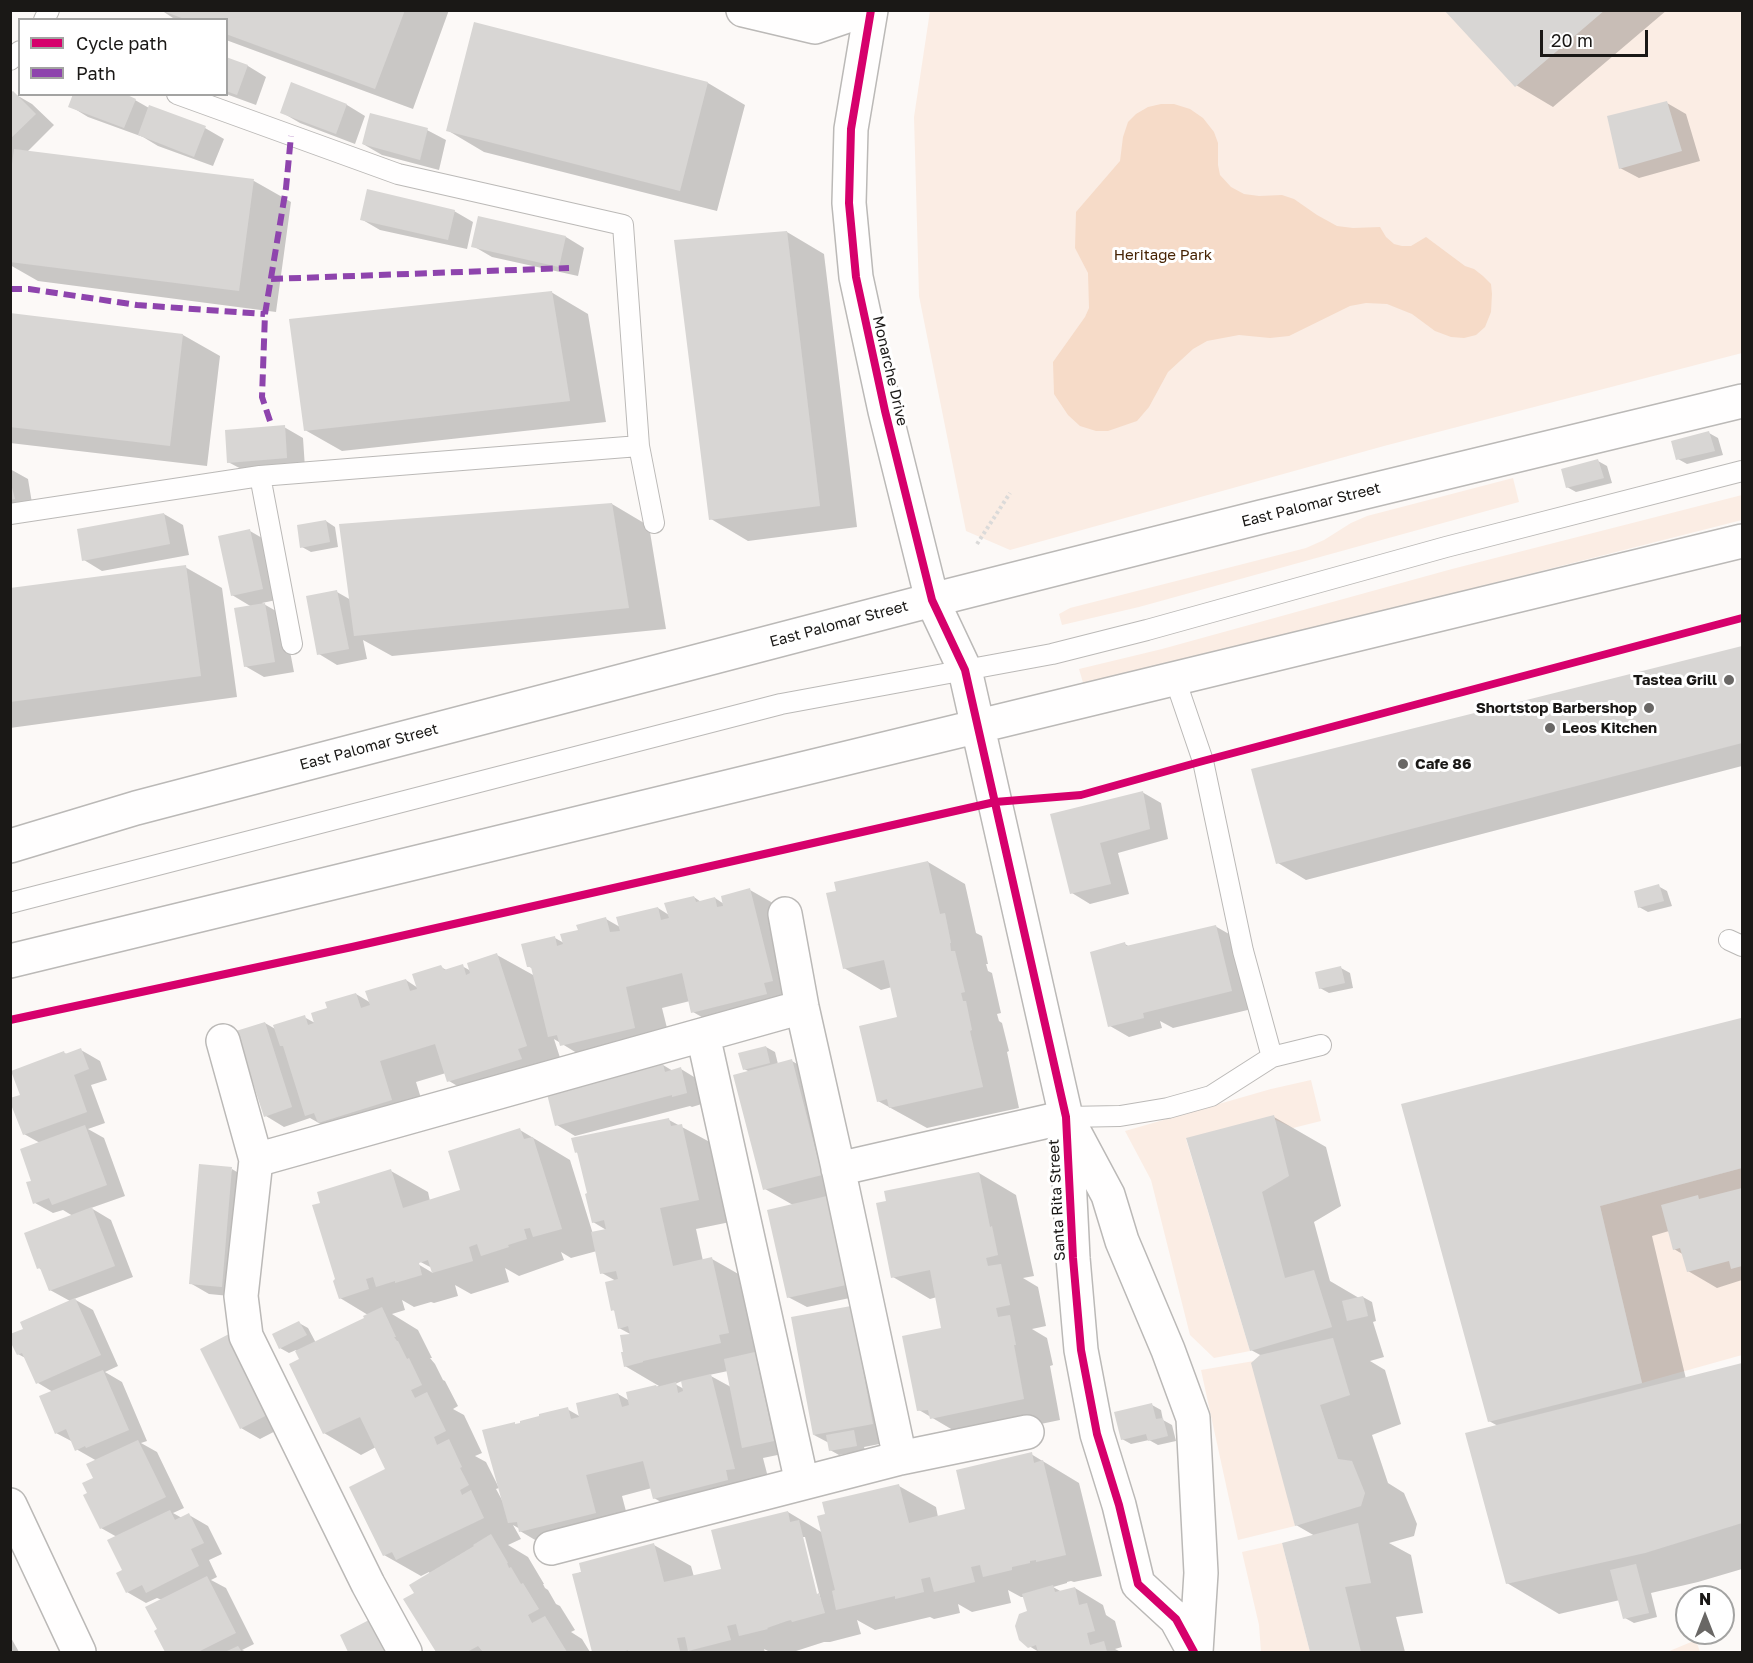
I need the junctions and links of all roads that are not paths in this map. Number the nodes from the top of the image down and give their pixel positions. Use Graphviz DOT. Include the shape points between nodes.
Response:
graph roads {
  1 [pos="743,10"];
  2 [pos="866,11"];
  3 [pos="183,96"];
  4 [pos="1743,401"];
  5 [pos="639,446"];
  6 [pos="1743,471"];
  7 [pos="260,476"];
  8 [pos="10,514"];
  9 [pos="654,523"];
  10 [pos="1743,541"];
  11 [pos="932,600"];
  12 [pos="292,644"];
  13 [pos="965,670"];
  14 [pos="1175,679"];
  15 [pos="978,726"];
  16 [pos="10,846"];
  17 [pos="10,903"];
  18 [pos="785,914"];
  19 [pos="10,961"];
  20 [pos="802,1006"];
  21 [pos="703,1035"];
  22 [pos="223,1041"];
  23 [pos="1321,1044"];
  24 [pos="1272,1057"];
  25 [pos="1066,1117"];
  26 [pos="256,1160"];
  27 [pos="838,1169"];
  28 [pos="1028,1432"];
  29 [pos="900,1458"];
  30 [pos="802,1483"];
  31 [pos="10,1505"];
  32 [pos="551,1548"];
  33 [pos="79,1653"];
  34 [pos="405,1653"];
  35 [pos="1195,1653"];
  1 -- 2 [label="street" via="815,27"];
  2 -- 11 [label="street, Monarche Drive" via="850,129 849,203 856,277"];
  3 -- 5 [label="lane" via="398,174 623,225"];
  4 -- 11 [label="street, East Palomar Street"];
  5 -- 7 [label="lane"];
  5 -- 9 [label="lane"];
  6 -- 13 [label="lane" via="1446,547 1137,633"];
  7 -- 8 [label="lane"];
  7 -- 12 [label="lane"];
  10 -- 14 [label="street"];
  11 -- 13 [label="street, Monarche Drive"];
  11 -- 16 [label="street, East Palomar Street" via="136,808"];
  13 -- 15 [label="street, Monarche Drive"];
  13 -- 17 [label="lane" via="781,704"];
  14 -- 15 [label="street"];
  14 -- 24 [label="lane" via="1203,761 1243,951"];
  15 -- 19 [label="street"];
  15 -- 25 [label="street, Santa Rita Street"];
  18 -- 20 [label="street"];
  20 -- 21 [label="street"];
  20 -- 27 [label="street"];
  21 -- 26 [label="street"];
  21 -- 30 [label="street"];
  22 -- 26 [label="street"];
  23 -- 24 [label="lane"];
  24 -- 25 [label="lane" via="1212,1096 1120,1116"];
  25 -- 27 [label="street"];
  25 -- 35 [label="street, Santa Rita Street" via="1108,1195 1122,1242 1193,1418 1201,1574"];
  25 -- 35 [label="street, Santa Rita Street" via="1081,1350 1097,1434 1138,1584 1176,1619"];
  26 -- 34 [label="street" via="241,1296 246,1336"];
  27 -- 29 [label="street"];
  28 -- 29 [label="street"];
  29 -- 30 [label="street"];
  30 -- 32 [label="street"];
  31 -- 33 [label="street"];
}
